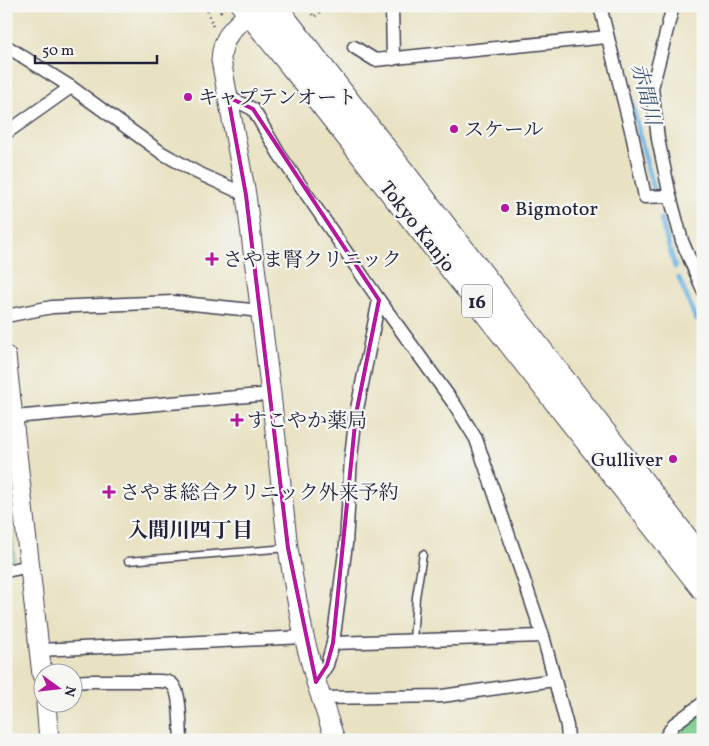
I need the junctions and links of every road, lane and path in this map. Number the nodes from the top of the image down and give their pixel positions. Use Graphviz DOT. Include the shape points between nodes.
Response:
graph roads {
  1 [pos="218,6"];
  2 [pos="274,6"];
  3 [pos="306,6"];
  4 [pos="320,6"];
  5 [pos="392,6"];
  6 [pos="600,6"];
  7 [pos="673,6"];
  8 [pos="207,7"];
  9 [pos="243,9"];
  10 [pos="214,31"];
  11 [pos="607,37"];
  12 [pos="6,46"];
  13 [pos="354,47"];
  14 [pos="393,59"];
  15 [pos="71,87"];
  16 [pos="228,97"];
  17 [pos="6,133"];
  18 [pos="246,194"];
  19 [pos="670,196"];
  20 [pos="703,290"];
  21 [pos="379,300"];
  22 [pos="261,311"];
  23 [pos="6,316"];
  24 [pos="6,356"];
  25 [pos="272,394"];
  26 [pos="14,417"];
  27 [pos="288,548"];
  28 [pos="423,554"];
  29 [pos="128,561"];
  30 [pos="703,561"];
  31 [pos="30,566"];
  32 [pos="6,571"];
  33 [pos="703,588"];
  34 [pos="543,636"];
  35 [pos="304,637"];
  36 [pos="413,640"];
  37 [pos="333,643"];
  38 [pos="40,650"];
  39 [pos="41,664"];
  40 [pos="554,680"];
  41 [pos="82,681"];
  42 [pos="319,690"];
  43 [pos="703,703"];
  44 [pos="47,714"];
  45 [pos="50,740"];
  46 [pos="181,740"];
  47 [pos="335,740"];
  48 [pos="568,740"];
  49 [pos="664,740"];
  1 -- 9 [label="path"];
  2 -- 30 [label="highway, Tokyo Kanjo / 16"];
  3 -- 4 [label="path" via="314,17 322,9"];
  5 -- 14 [label="street"];
  6 -- 11 [label="street"];
  7 -- 19 [label="street" via="652,88 658,140"];
  8 -- 10 [label="path"];
  9 -- 16 [label="street" via="221,50"];
  9 -- 33 [label="highway, Tokyo Kanjo / 16" via="311,89"];
  11 -- 14 [label="street"];
  11 -- 19 [label="street" via="632,134 644,197"];
  12 -- 15 [label="street"];
  13 -- 14 [label="street" via="375,60"];
  15 -- 17 [label="street"];
  15 -- 18 [label="street" via="162,153"];
  16 -- 18 [label="street"];
  16 -- 21 [label="street" via="254,109 279,154"];
  18 -- 22 [label="street"];
  19 -- 20 [label="street" via="682,241"];
  21 -- 34 [label="street" via="476,439"];
  21 -- 37 [label="street" via="356,414 346,544"];
  22 -- 23 [label="street" via="173,302 52,307"];
  22 -- 25 [label="street"];
  24 -- 26 [label="street"];
  25 -- 26 [label="street"];
  25 -- 27 [label="street"];
  26 -- 31 [label="street"];
  27 -- 29 [label="lane"];
  27 -- 35 [label="street"];
  28 -- 36 [label="lane"];
  31 -- 32 [label="street"];
  31 -- 38 [label="street"];
  34 -- 36 [label="street"];
  34 -- 40 [label="street"];
  35 -- 38 [label="street"];
  35 -- 42 [label="street"];
  36 -- 37 [label="street"];
  37 -- 42 [label="street"];
  38 -- 39 [label="street"];
  40 -- 42 [label="street" via="442,696"];
  40 -- 48 [label="street"];
  41 -- 46 [label="street" via="167,681 175,688"];
  42 -- 47 [label="street"];
  43 -- 49 [label="street" via="674,724"];
  44 -- 45 [label="street"];
}
